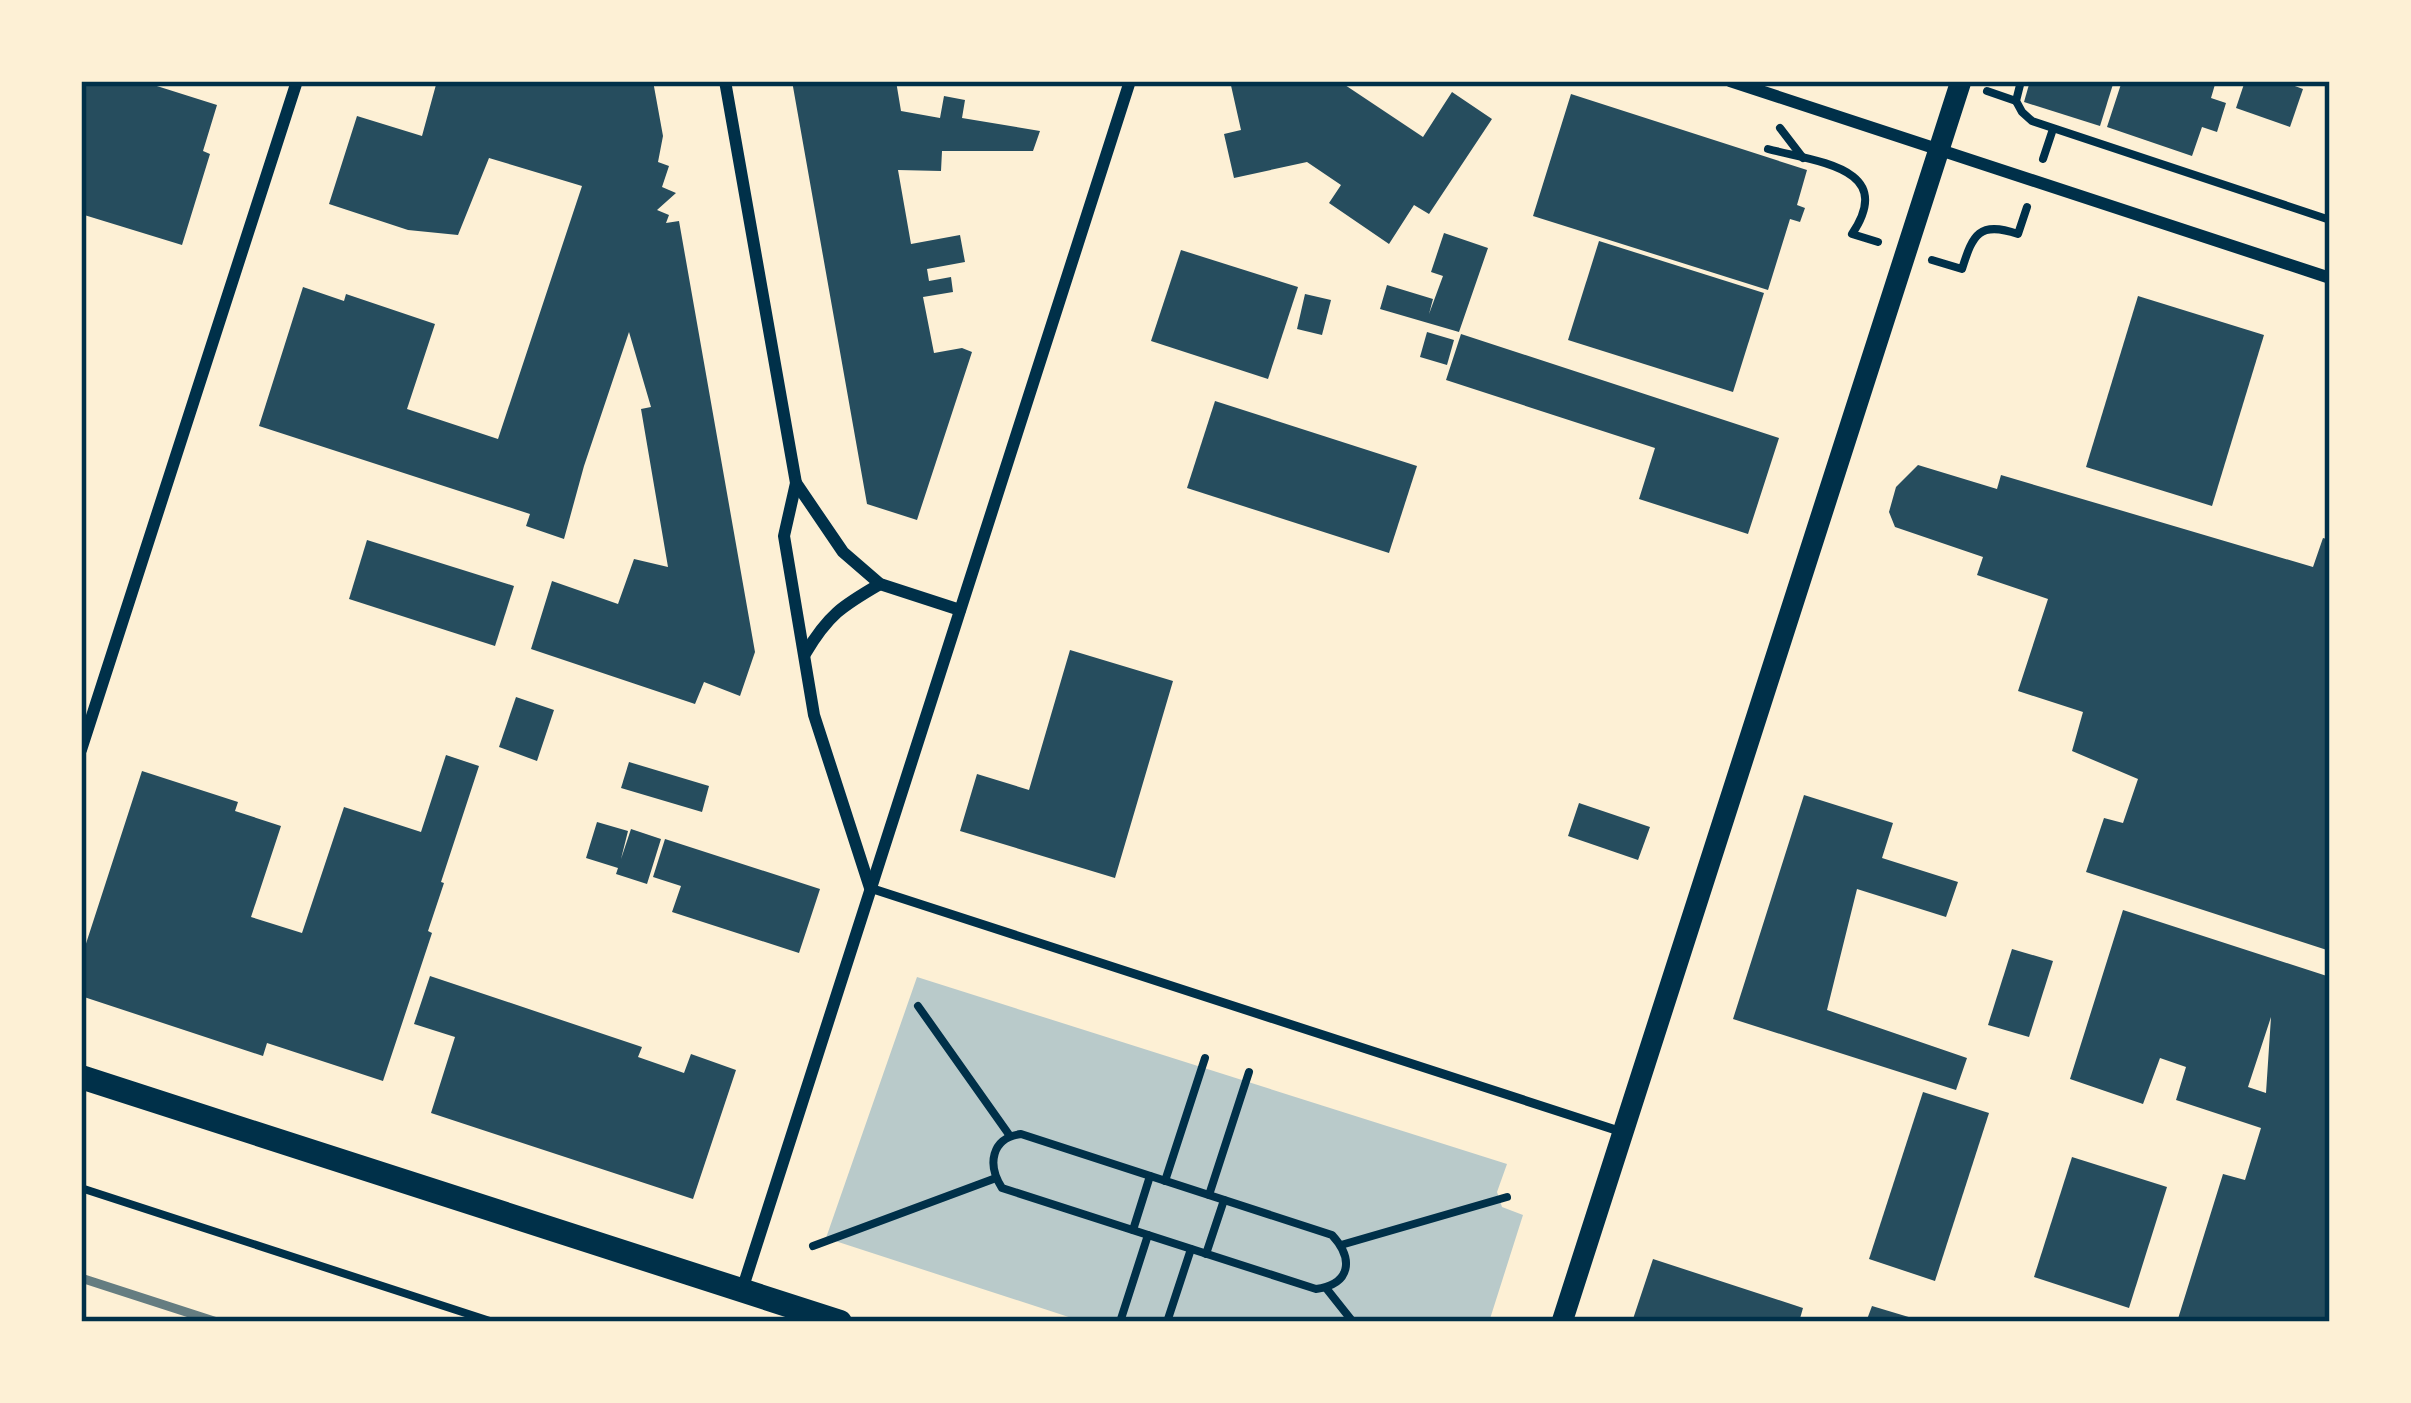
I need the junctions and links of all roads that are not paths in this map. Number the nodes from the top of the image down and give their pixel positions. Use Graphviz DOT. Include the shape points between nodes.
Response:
graph roads {
  1 [pos="297,81"];
  2 [pos="725,81"];
  3 [pos="1130,81"];
  4 [pos="1730,81"];
  5 [pos="1961,81"];
  6 [pos="1939,150"];
  7 [pos="2330,278"];
  8 [pos="796,483"];
  9 [pos="880,584"];
  10 [pos="960,610"];
  11 [pos="804,655"];
  12 [pos="81,750"];
  13 [pos="870,888"];
  14 [pos="81,1077"];
  15 [pos="1622,1132"];
  16 [pos="742,1290"];
  17 [pos="840,1322"];
  18 [pos="1562,1322"];
  1 -- 12 [label="street"];
  2 -- 8 [label="street"];
  3 -- 10 [label="street"];
  4 -- 6 [label="street"];
  5 -- 6 [label="street"];
  6 -- 7 [label="street"];
  6 -- 15 [label="street"];
  8 -- 9 [label="street" via="843,552"];
  8 -- 11 [label="street" via="784,536"];
  9 -- 10 [label="street"];
  9 -- 11 [label="street" via="842,606"];
  10 -- 13 [label="street"];
  11 -- 13 [label="street" via="814,715"];
  13 -- 15 [label="lane"];
  13 -- 16 [label="street"];
  14 -- 16 [label="main road"];
  15 -- 18 [label="street"];
  16 -- 17 [label="main road"];
}
